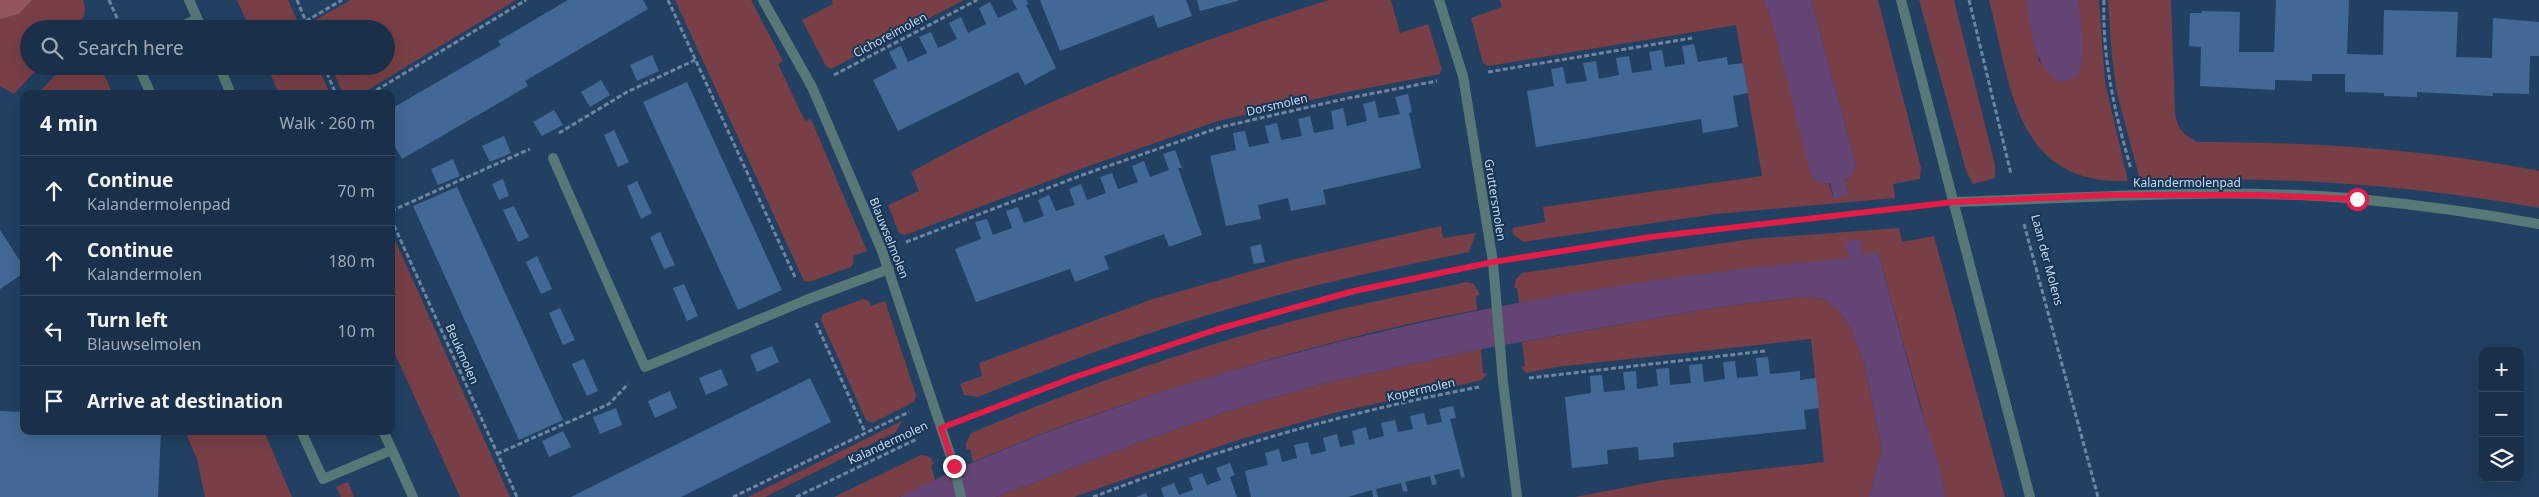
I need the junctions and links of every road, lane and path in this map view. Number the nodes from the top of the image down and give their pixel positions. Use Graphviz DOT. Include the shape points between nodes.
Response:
graph roads {
  1 [pos="109,0"];
  2 [pos="189,0"];
  3 [pos="297,0"];
  4 [pos="342,0"];
  5 [pos="526,0"];
  6 [pos="668,0"];
  7 [pos="763,0"];
  8 [pos="977,0"];
  9 [pos="1439,0"];
  10 [pos="1901,0"];
  11 [pos="1969,0"];
  12 [pos="2104,0"];
  13 [pos="118,20"];
  14 [pos="198,20"];
  15 [pos="306,20"];
  16 [pos="308,20"];
  17 [pos="1692,38"];
  18 [pos="142,75"];
  19 [pos="223,75"];
  20 [pos="328,75"];
  21 [pos="1463,76"];
  22 [pos="812,87"];
  23 [pos="149,90"];
  24 [pos="229,90"];
  25 [pos="334,90"];
  26 [pos="377,90"];
  27 [pos="553,158"];
  28 [pos="2138,195"];
  29 [pos="2018,200"];
  30 [pos="1954,202"];
  31 [pos="2539,224"];
  32 [pos="395,228"];
  33 [pos="882,251"];
  34 [pos="1493,262"];
  35 [pos="889,269"];
  36 [pos="806,300"];
  37 [pos="1765,351"];
  38 [pos="645,367"];
  39 [pos="1503,382"];
  40 [pos="934,404"];
  41 [pos="941,428"];
  42 [pos="865,432"];
  43 [pos="304,435"];
  44 [pos="385,435"];
  45 [pos="392,450"];
  46 [pos="498,454"];
  47 [pos="412,497"];
  48 [pos="517,497"];
  49 [pos="733,497"];
  50 [pos="796,497"];
  51 [pos="961,497"];
  52 [pos="1093,497"];
  53 [pos="1517,497"];
  54 [pos="2030,497"];
  55 [pos="2098,497"];
  1 -- 13 [label="path"];
  2 -- 14 [label="street"];
  3 -- 15 [label="path"];
  4 -- 16 [label="path"];
  5 -- 26 [label="path"];
  6 -- 36 [label="path"];
  7 -- 22 [label="street, Blauwselmolen"];
  8 -- 22 [label="path, Cichoreimolen"];
  9 -- 21 [label="street, Gruttersmolen"];
  10 -- 30 [label="street"];
  11 -- 29 [label="path, Laan der Molens"];
  12 -- 28 [label="path" via="2106,47 2114,102"];
  17 -- 21 [label="path, Dorsmolen"];
  18 -- 23 [label="street"];
  19 -- 24 [label="street"];
  20 -- 25 [label="path"];
  21 -- 33 [label="path, Dorsmolen" via="1221,127 1085,174"];
  21 -- 34 [label="street, Gruttersmolen"];
  22 -- 33 [label="street, Blauwselmolen"];
  27 -- 38 [label="street"];
  28 -- 29 [label="street, Kalandermolenpad"];
  28 -- 31 [label="street, Kalandermolenpad" via="2357,199 2473,212"];
  29 -- 30 [label="street, Kalandermolenpad"];
  29 -- 55 [label="path, Laan der Molens"];
  30 -- 34 [label="path, Kalandermolen" via="1651,237"];
  30 -- 54 [label="street"];
  32 -- 46 [label="path, Beukmolen"];
  33 -- 35 [label="street, Blauwselmolen"];
  34 -- 39 [label="street, Gruttersmolen"];
  34 -- 41 [label="path, Kalandermolen" via="1354,291 1218,329 1072,378"];
  35 -- 36 [label="street"];
  35 -- 40 [label="street, Blauwselmolen"];
  36 -- 38 [label="street"];
  36 -- 42 [label="path"];
  37 -- 39 [label="path, Kopermolen" via="1556,373"];
  38 -- 46 [label="path" via="609,404"];
  39 -- 52 [label="path, Kopermolen" via="1347,416 1252,443"];
  39 -- 53 [label="street, Gruttersmolen"];
  40 -- 41 [label="street, Blauwselmolen"];
  40 -- 42 [label="path"];
  41 -- 50 [label="path, Kalandermolen"];
  41 -- 51 [label="street, Blauwselmolen"];
  42 -- 49 [label="path"];
  43 -- 45 [label="street" via="323,479"];
  44 -- 45 [label="street"];
  45 -- 47 [label="street"];
  46 -- 48 [label="path, Beukmolen"];
}
